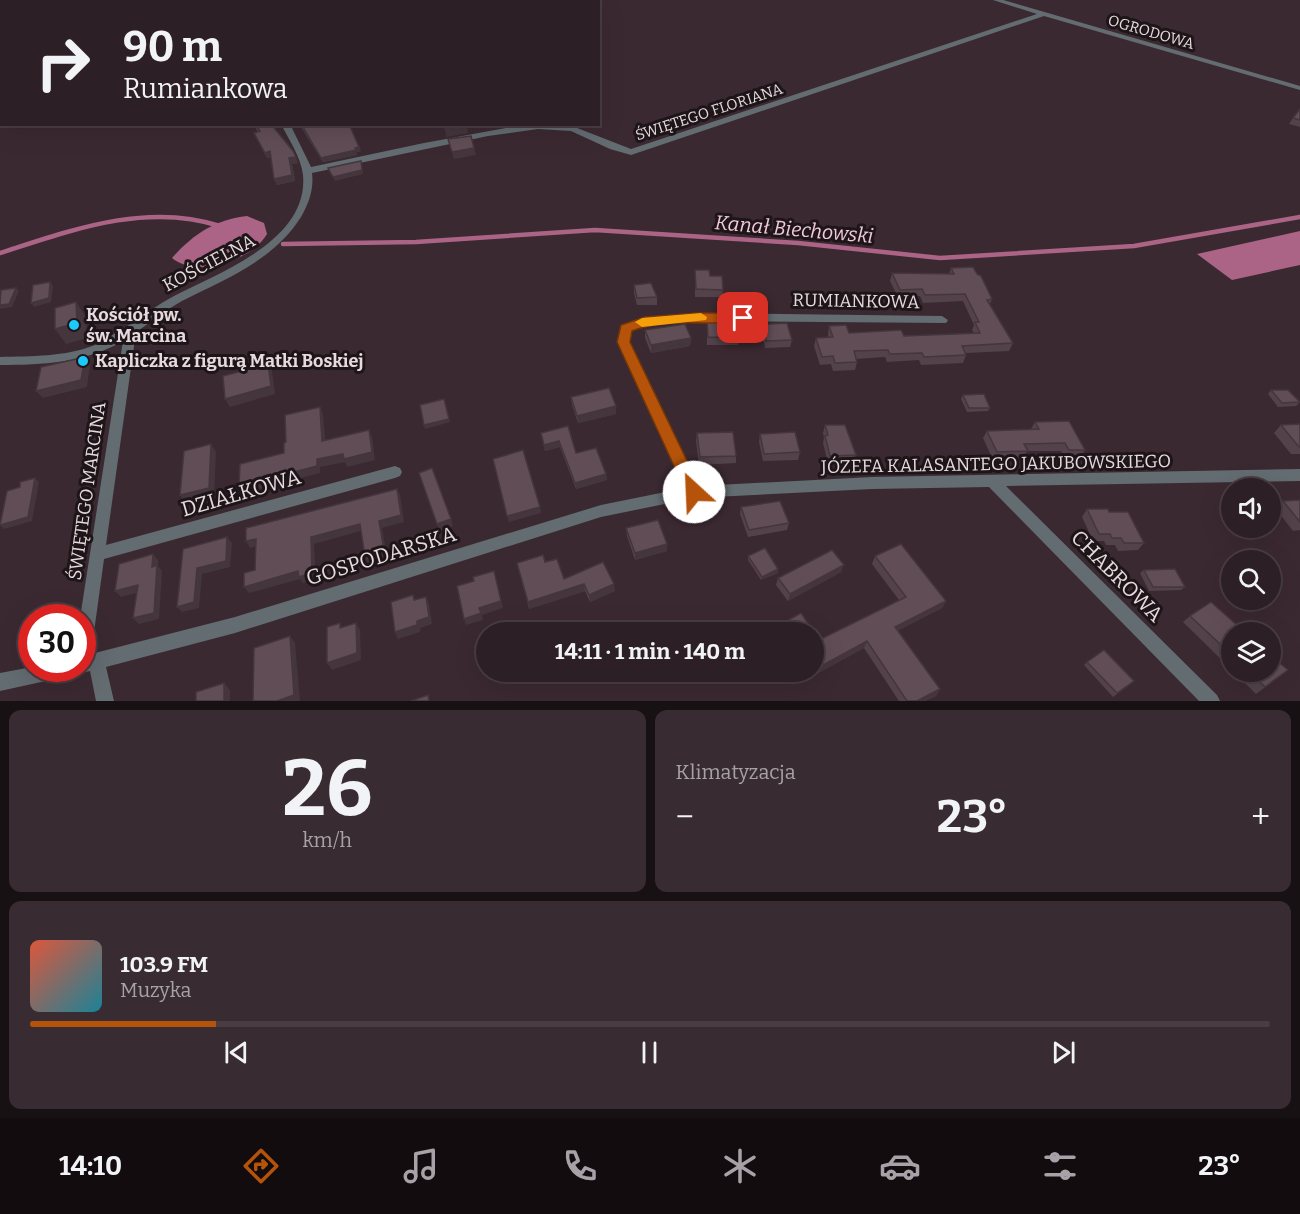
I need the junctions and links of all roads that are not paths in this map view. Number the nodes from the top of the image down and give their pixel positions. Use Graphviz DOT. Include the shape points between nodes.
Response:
graph roads {
  1 [pos="996,0"];
  2 [pos="1043,14"];
  3 [pos="1300,88"];
  4 [pos="286,126"];
  5 [pos="537,126"];
  6 [pos="554,126"];
  7 [pos="307,171"];
  8 [pos="942,320"];
  9 [pos="131,328"];
  10 [pos="0,361"];
  11 [pos="395,472"];
  12 [pos="1300,475"];
  13 [pos="992,481"];
  14 [pos="694,492"];
  15 [pos="98,554"];
  16 [pos="93,604"];
  17 [pos="96,660"];
  18 [pos="18,678"];
  19 [pos="0,682"];
  20 [pos="96,682"];
  21 [pos="105,701"];
  22 [pos="1211,701"];
  1 -- 2 [label="street, OGRODOWA"];
  2 -- 3 [label="street, OGRODOWA"];
  2 -- 6 [label="street, ŚWIĘTEGO FLORIANA" via="631,152 609,147 585,132"];
  4 -- 7 [label="street"];
  5 -- 7 [label="street, ŚWIĘTEGO FLORIANA"];
  7 -- 9 [label="street, KOŚCIELNA" via="303,203 292,225 272,247 249,264 175,300"];
  8 -- 14 [label="street, RUMIANKOWA" via="698,317 645,321 626,328 623,342"];
  9 -- 10 [label="street, KOŚCIELNA" via="112,341 75,355"];
  9 -- 15 [label="street, ŚWIĘTEGO MARCINA"];
  11 -- 15 [label="street, DZIAŁKOWA"];
  12 -- 13 [label="street, JÓZEFA KALASANTEGO JAKUBOWSKIEGO"];
  13 -- 14 [label="street, JÓZEFA KALASANTEGO JAKUBOWSKIEGO"];
  13 -- 22 [label="street, CHABROWA"];
  14 -- 17 [label="street, GOSPODARSKA" via="601,511 235,624"];
  15 -- 16 [label="street, ŚWIĘTEGO MARCINA"];
  18 -- 19 [label="street"];
  20 -- 21 [label="street"];
}
